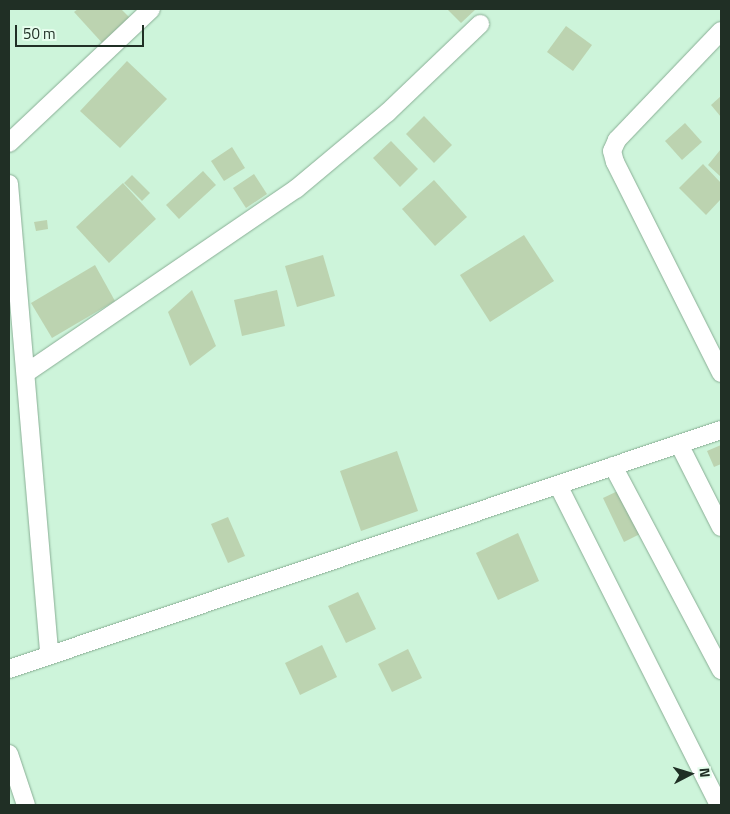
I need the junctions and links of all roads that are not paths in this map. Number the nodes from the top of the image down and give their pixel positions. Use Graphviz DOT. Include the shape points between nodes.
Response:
graph roads {
  1 [pos="151,9"];
  2 [pos="480,24"];
  3 [pos="721,31"];
  4 [pos="9,143"];
  5 [pos="9,184"];
  6 [pos="13,282"];
  7 [pos="26,373"];
  8 [pos="721,373"];
  9 [pos="721,430"];
  10 [pos="680,444"];
  11 [pos="613,466"];
  12 [pos="558,485"];
  13 [pos="721,526"];
  14 [pos="49,655"];
  15 [pos="9,669"];
  16 [pos="721,670"];
  17 [pos="9,754"];
  18 [pos="26,805"];
  19 [pos="719,805"];
  1 -- 4 [label="street"];
  2 -- 7 [label="street" via="387,113 296,189"];
  3 -- 8 [label="street" via="617,140 612,151"];
  5 -- 6 [label="street"];
  6 -- 7 [label="street"];
  7 -- 14 [label="street"];
  9 -- 10 [label="street"];
  10 -- 11 [label="street"];
  10 -- 13 [label="street"];
  11 -- 12 [label="street"];
  11 -- 16 [label="street"];
  12 -- 14 [label="street"];
  12 -- 19 [label="street"];
  14 -- 15 [label="street"];
  17 -- 18 [label="street"];
}
